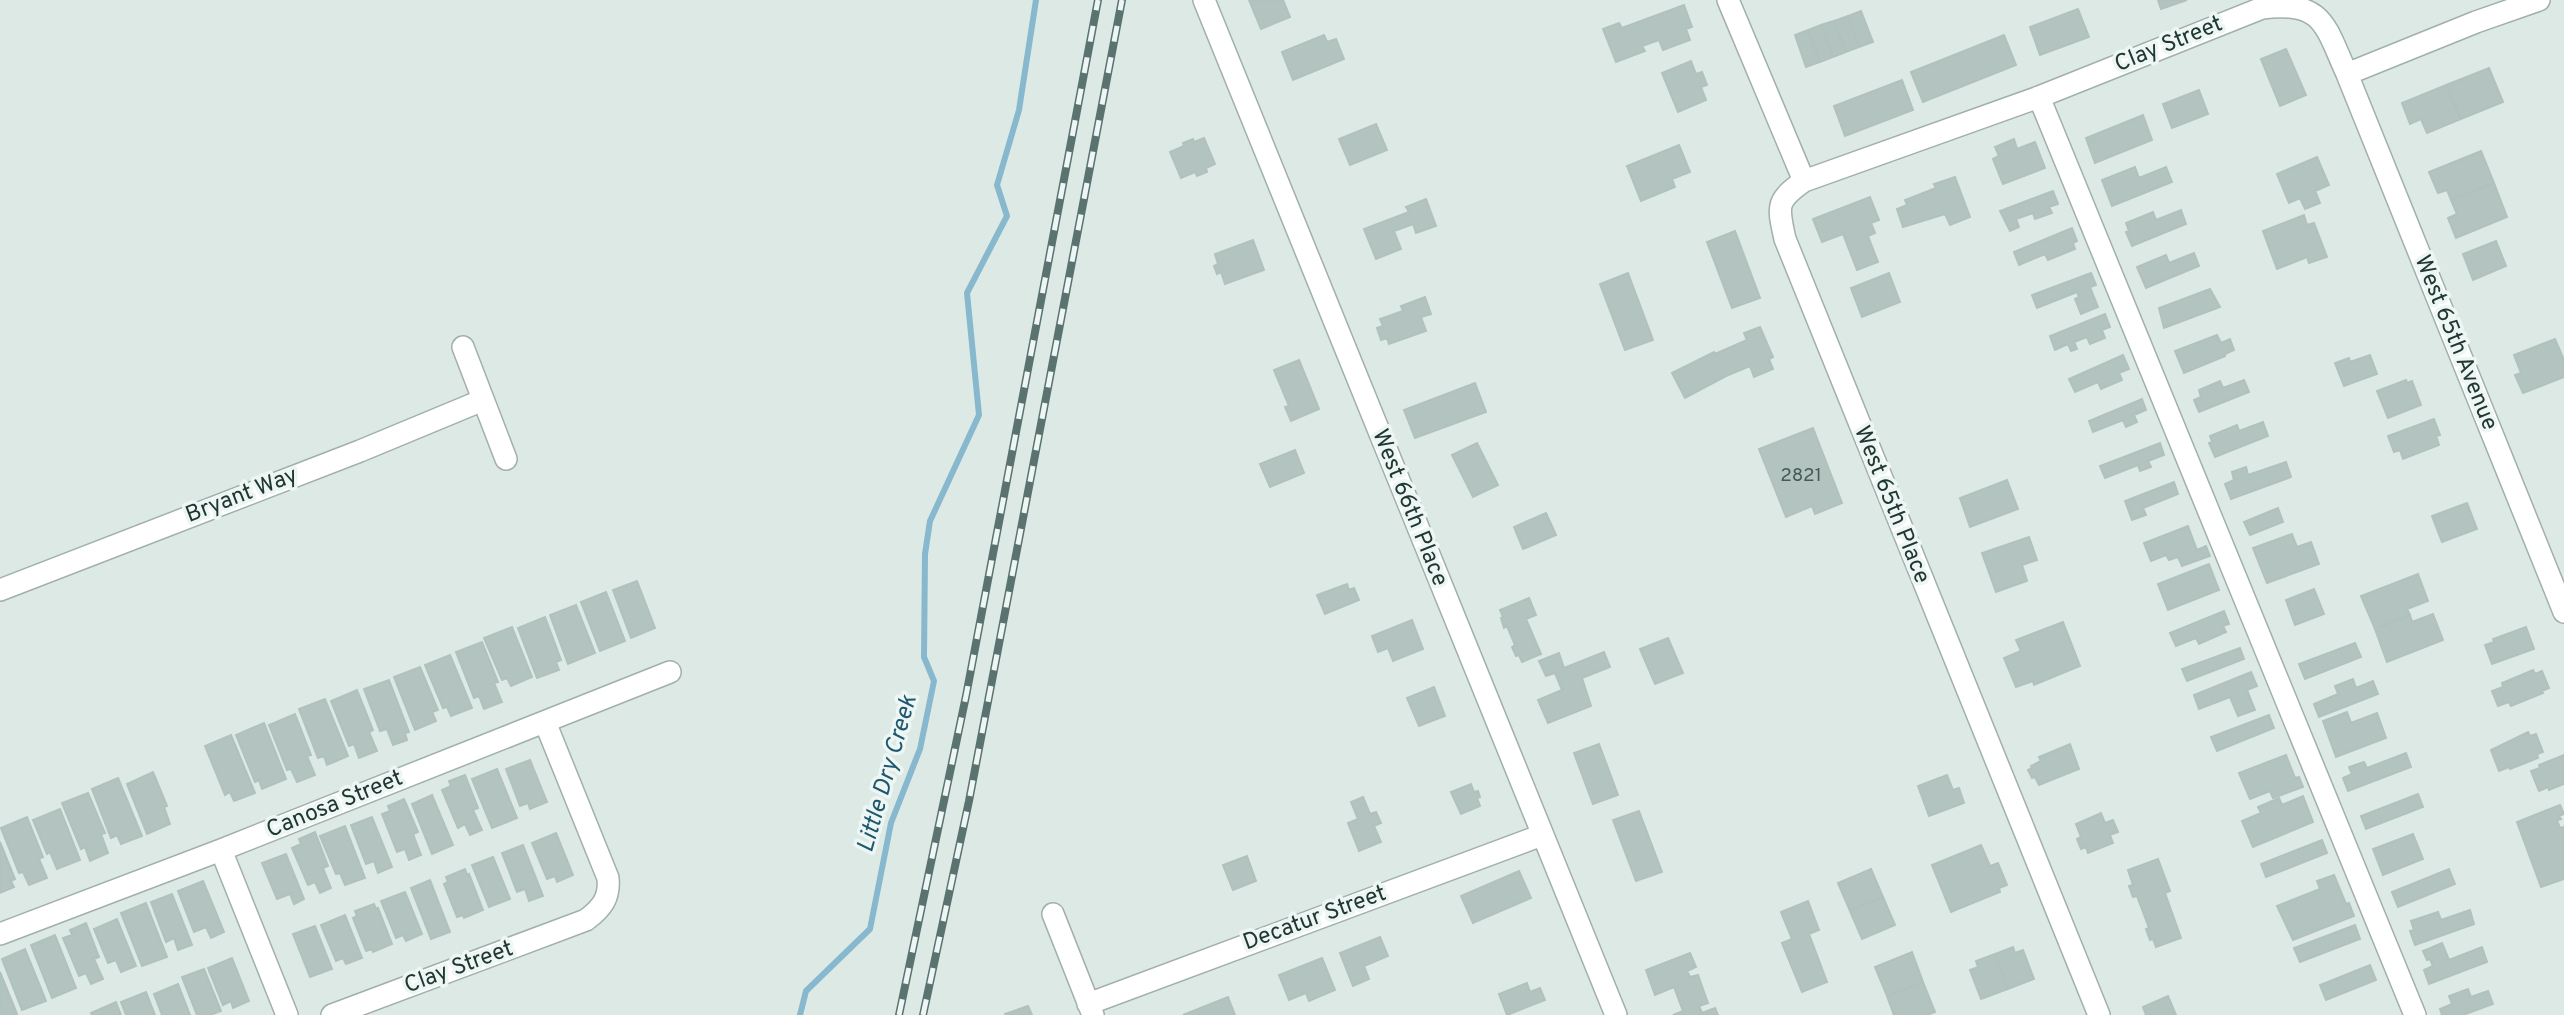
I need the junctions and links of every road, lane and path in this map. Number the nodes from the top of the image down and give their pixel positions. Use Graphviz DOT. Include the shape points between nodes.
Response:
graph roads {
  1 [pos="1204,0"];
  2 [pos="1728,0"];
  3 [pos="2539,0"];
  4 [pos="2260,4"];
  5 [pos="2347,74"];
  6 [pos="2039,97"];
  7 [pos="1804,181"];
  8 [pos="463,347"];
  9 [pos="483,400"];
  10 [pos="506,459"];
  11 [pos="0,590"];
  12 [pos="2564,612"];
  13 [pos="670,672"];
  14 [pos="545,722"];
  15 [pos="1542,835"];
  16 [pos="221,850"];
  17 [pos="1053,914"];
  18 [pos="0,934"];
  19 [pos="1091,1009"];
  20 [pos="357,1011"];
  21 [pos="287,1015"];
  22 [pos="332,1015"];
  23 [pos="1616,1015"];
  24 [pos="2099,1015"];
  25 [pos="2414,1015"];
  1 -- 15 [label="street, West 66th Place"];
  2 -- 7 [label="street"];
  3 -- 5 [label="street"];
  4 -- 5 [label="street, Clay Street" via="2294,3 2314,10"];
  4 -- 6 [label="street, Clay Street"];
  5 -- 12 [label="street, West 65th Avenue"];
  6 -- 7 [label="street, Clay Street"];
  6 -- 25 [label="street"];
  7 -- 24 [label="street, West 65th Place" via="1780,205 1785,239"];
  8 -- 9 [label="street"];
  9 -- 10 [label="street"];
  9 -- 11 [label="street, Bryant Way"];
  13 -- 14 [label="street, Canosa Street"];
  14 -- 16 [label="street, Canosa Street"];
  14 -- 20 [label="street, Clay Street" via="608,878 603,907 586,919"];
  15 -- 19 [label="street, Decatur Street"];
  15 -- 23 [label="street, West 66th Place"];
  16 -- 18 [label="street, Canosa Street"];
  16 -- 21 [label="street"];
  17 -- 19 [label="street"];
  20 -- 22 [label="street, Clay Street"];
}
